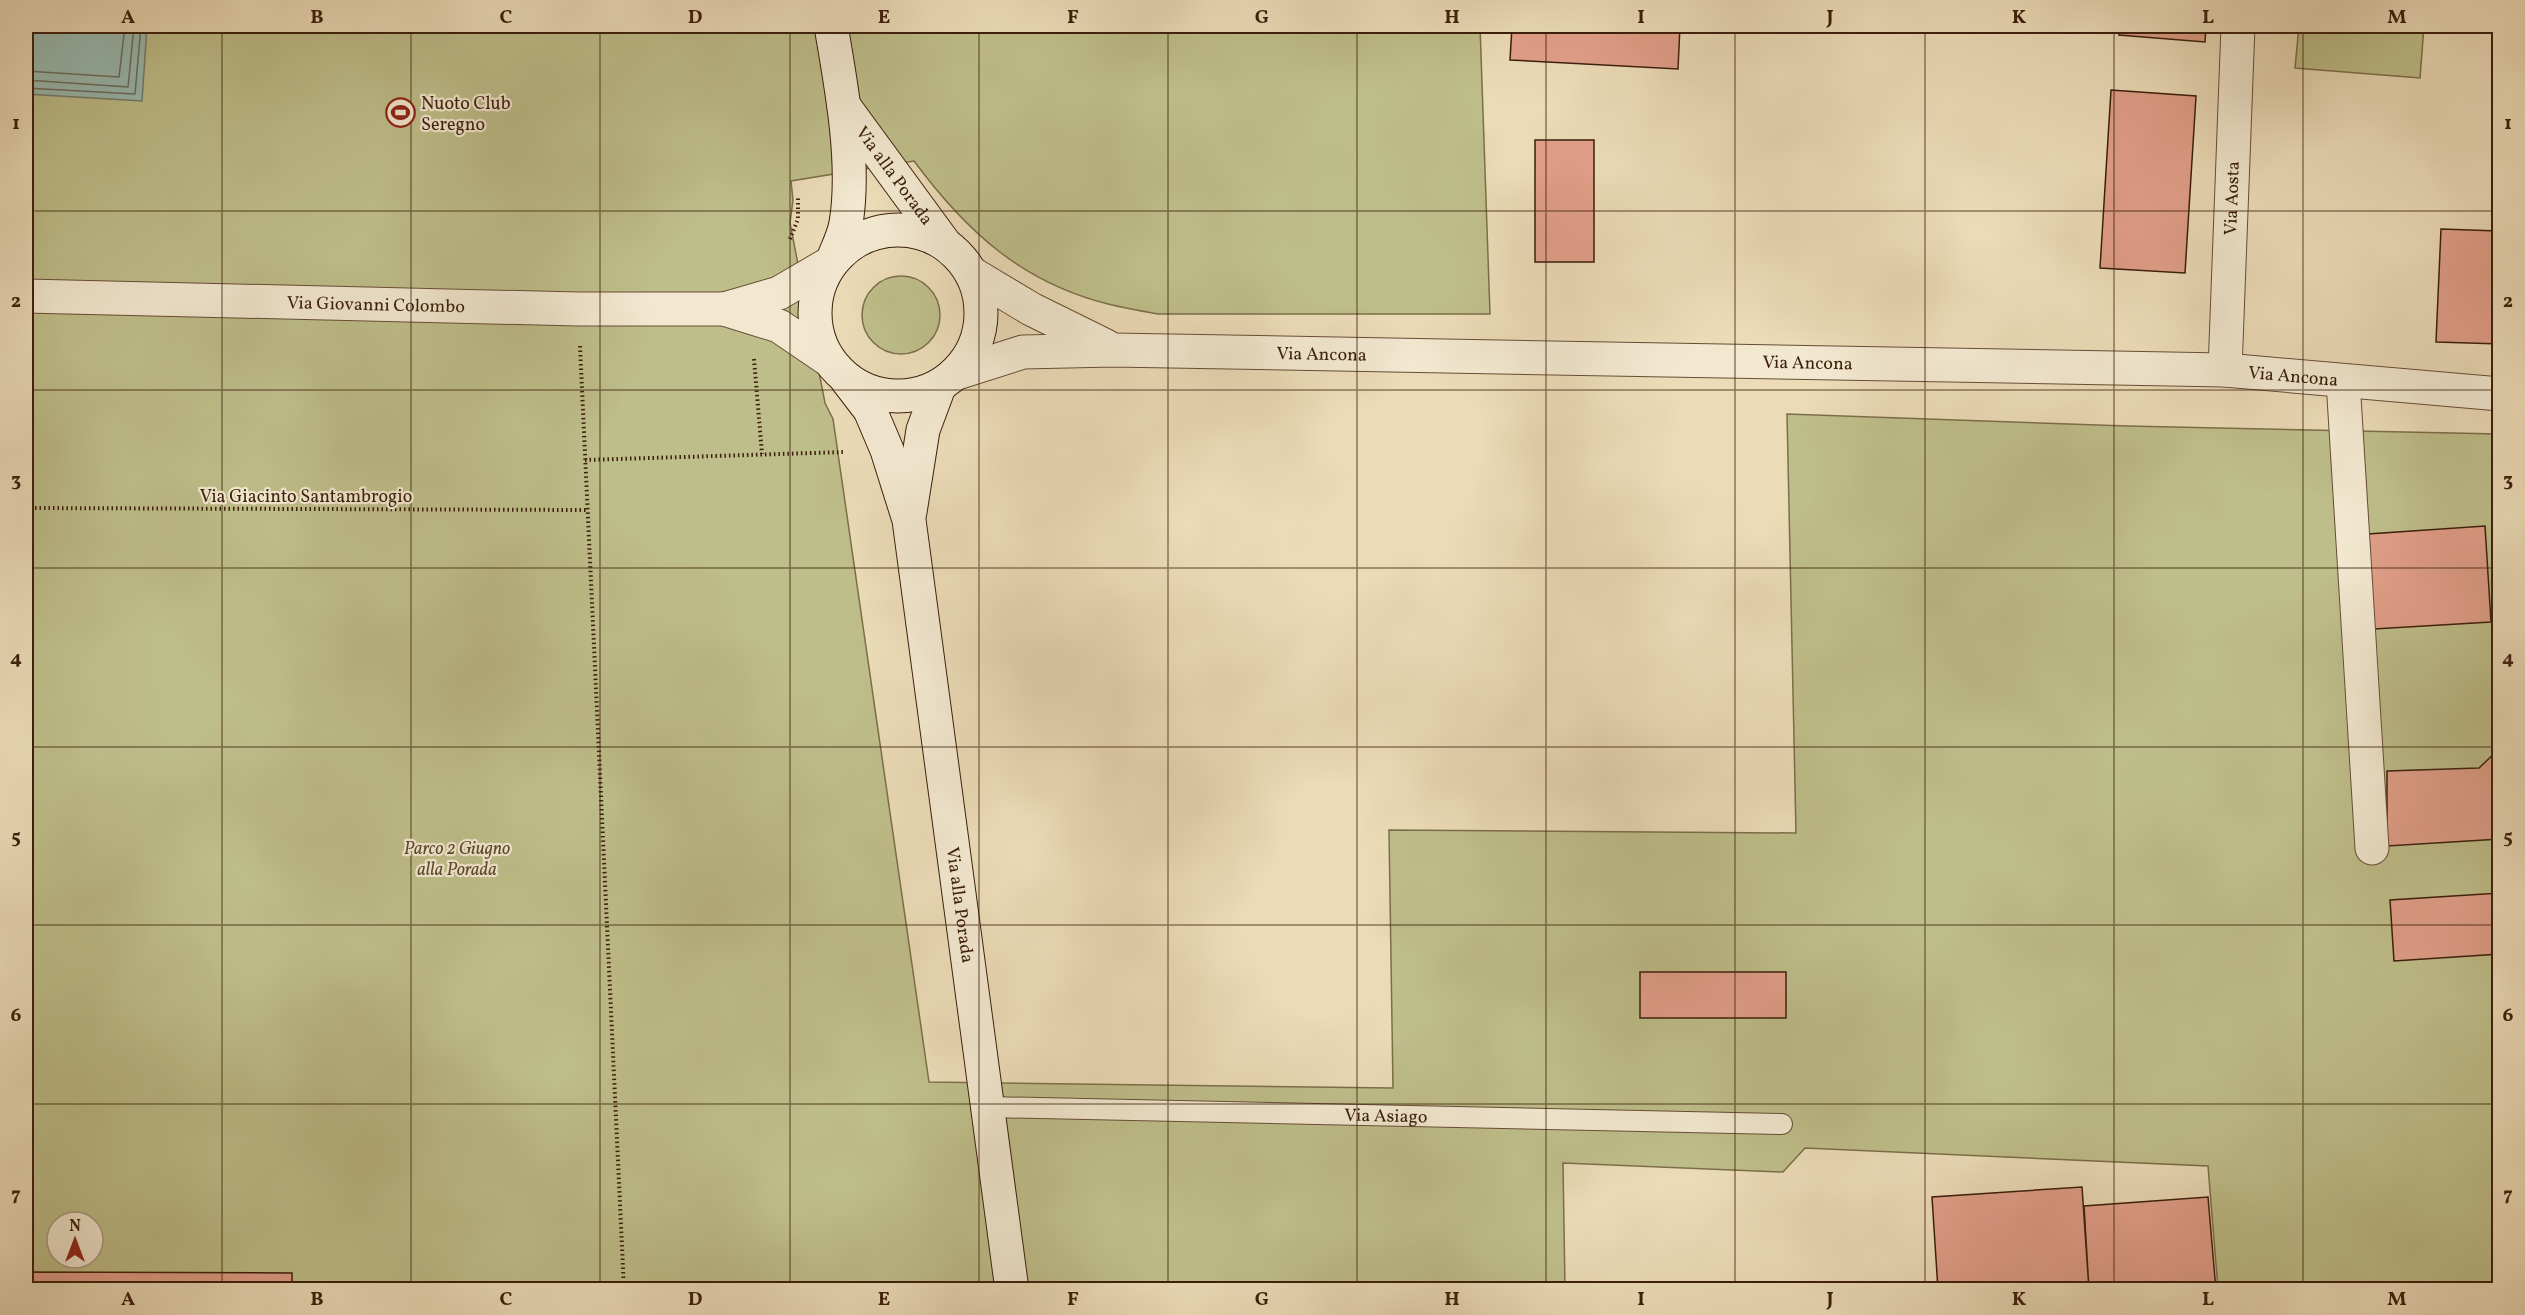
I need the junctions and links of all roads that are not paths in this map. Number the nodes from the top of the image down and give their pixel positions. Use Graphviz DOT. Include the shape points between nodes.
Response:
graph roads {
  1 [pos="831,26"];
  2 [pos="2238,26"];
  3 [pos="844,106"];
  4 [pos="945,244"];
  5 [pos="832,262"];
  6 [pos="972,273"];
  7 [pos="26,296"];
  8 [pos="724,309"];
  9 [pos="1113,350"];
  10 [pos="838,370"];
  11 [pos="2225,370"];
  12 [pos="948,380"];
  13 [pos="2343,381"];
  14 [pos="2499,394"];
  15 [pos="909,520"];
  16 [pos="2373,848"];
  17 [pos="988,1107"];
  18 [pos="1782,1124"];
  19 [pos="1012,1290"];
  1 -- 3 [label="street, Via alla Porada"];
  2 -- 11 [label="street, Via Aosta"];
  3 -- 4 [label="street, Via alla Porada"];
  3 -- 5 [label="street, Via alla Porada" via="849,195 846,226"];
  4 -- 5 [label="street" via="927,234 887,230 858,240"];
  4 -- 6 [label="street"];
  5 -- 8 [label="street, Via Giovanni Colombo" via="779,293"];
  5 -- 10 [label="street" via="820,283 814,309 817,336"];
  6 -- 9 [label="street, Via Ancona" via="1030,309"];
  6 -- 12 [label="street" via="980,292 980,334 972,354"];
  7 -- 8 [label="street, Via Giovanni Colombo"];
  8 -- 10 [label="street, Via Giovanni Colombo" via="779,326"];
  9 -- 11 [label="street, Via Ancona"];
  9 -- 12 [label="street, Via Ancona" via="1023,352"];
  10 -- 12 [label="street" via="871,393 894,397 917,395"];
  10 -- 15 [label="street, Via alla Porada" via="870,410"];
  11 -- 13 [label="street, Via Ancona"];
  12 -- 15 [label="street, Via alla Porada" via="923,430"];
  13 -- 14 [label="street, Via Ancona"];
  13 -- 16 [label="street"];
  15 -- 17 [label="street, Via alla Porada"];
  17 -- 18 [label="lane, Via Asiago"];
  17 -- 19 [label="street, Via alla Porada"];
}
